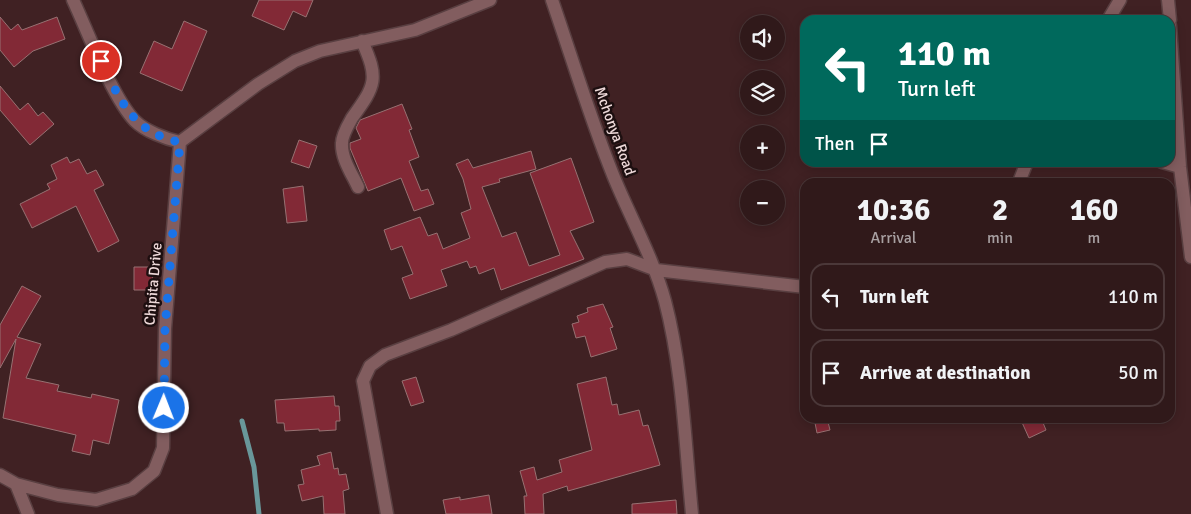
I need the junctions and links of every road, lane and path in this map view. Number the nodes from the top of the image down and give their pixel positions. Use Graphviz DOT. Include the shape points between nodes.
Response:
graph roads {
  1 [pos="74,0"];
  2 [pos="490,0"];
  3 [pos="552,0"];
  4 [pos="1168,0"];
  5 [pos="1119,3"];
  6 [pos="1111,15"];
  7 [pos="1170,15"];
  8 [pos="362,41"];
  9 [pos="1175,96"];
  10 [pos="180,142"];
  11 [pos="1175,166"];
  12 [pos="1180,167"];
  13 [pos="1191,178"];
  14 [pos="358,187"];
  15 [pos="1184,195"];
  16 [pos="1191,257"];
  17 [pos="656,270"];
  18 [pos="800,287"];
  19 [pos="0,475"];
  20 [pos="16,484"];
  21 [pos="28,514"];
  22 [pos="387,514"];
  23 [pos="692,514"];
  1 -- 10 [label="street" via="117,93 135,121 168,140"];
  2 -- 8 [label="street" via="415,30"];
  3 -- 17 [label="street, Mchonya Road" via="602,148 634,227"];
  4 -- 7 [label="street"];
  5 -- 6 [label="street"];
  8 -- 10 [label="street" via="295,61 258,84"];
  8 -- 14 [label="street" via="372,64 373,83 342,144"];
  9 -- 12 [label="street"];
  10 -- 20 [label="street, Chipita Drive" via="165,329 162,448 154,471 132,489 96,500 58,495"];
  11 -- 12 [label="street"];
  12 -- 15 [label="street"];
  13 -- 15 [label="street"];
  15 -- 16 [label="street"];
  17 -- 18 [label="street"];
  17 -- 22 [label="street" via="627,258 605,262 451,330 385,355 370,366 362,381"];
  17 -- 23 [label="street, Mchonya Road" via="676,354"];
  19 -- 20 [label="street, Chipita Drive"];
  20 -- 21 [label="street"];
}
